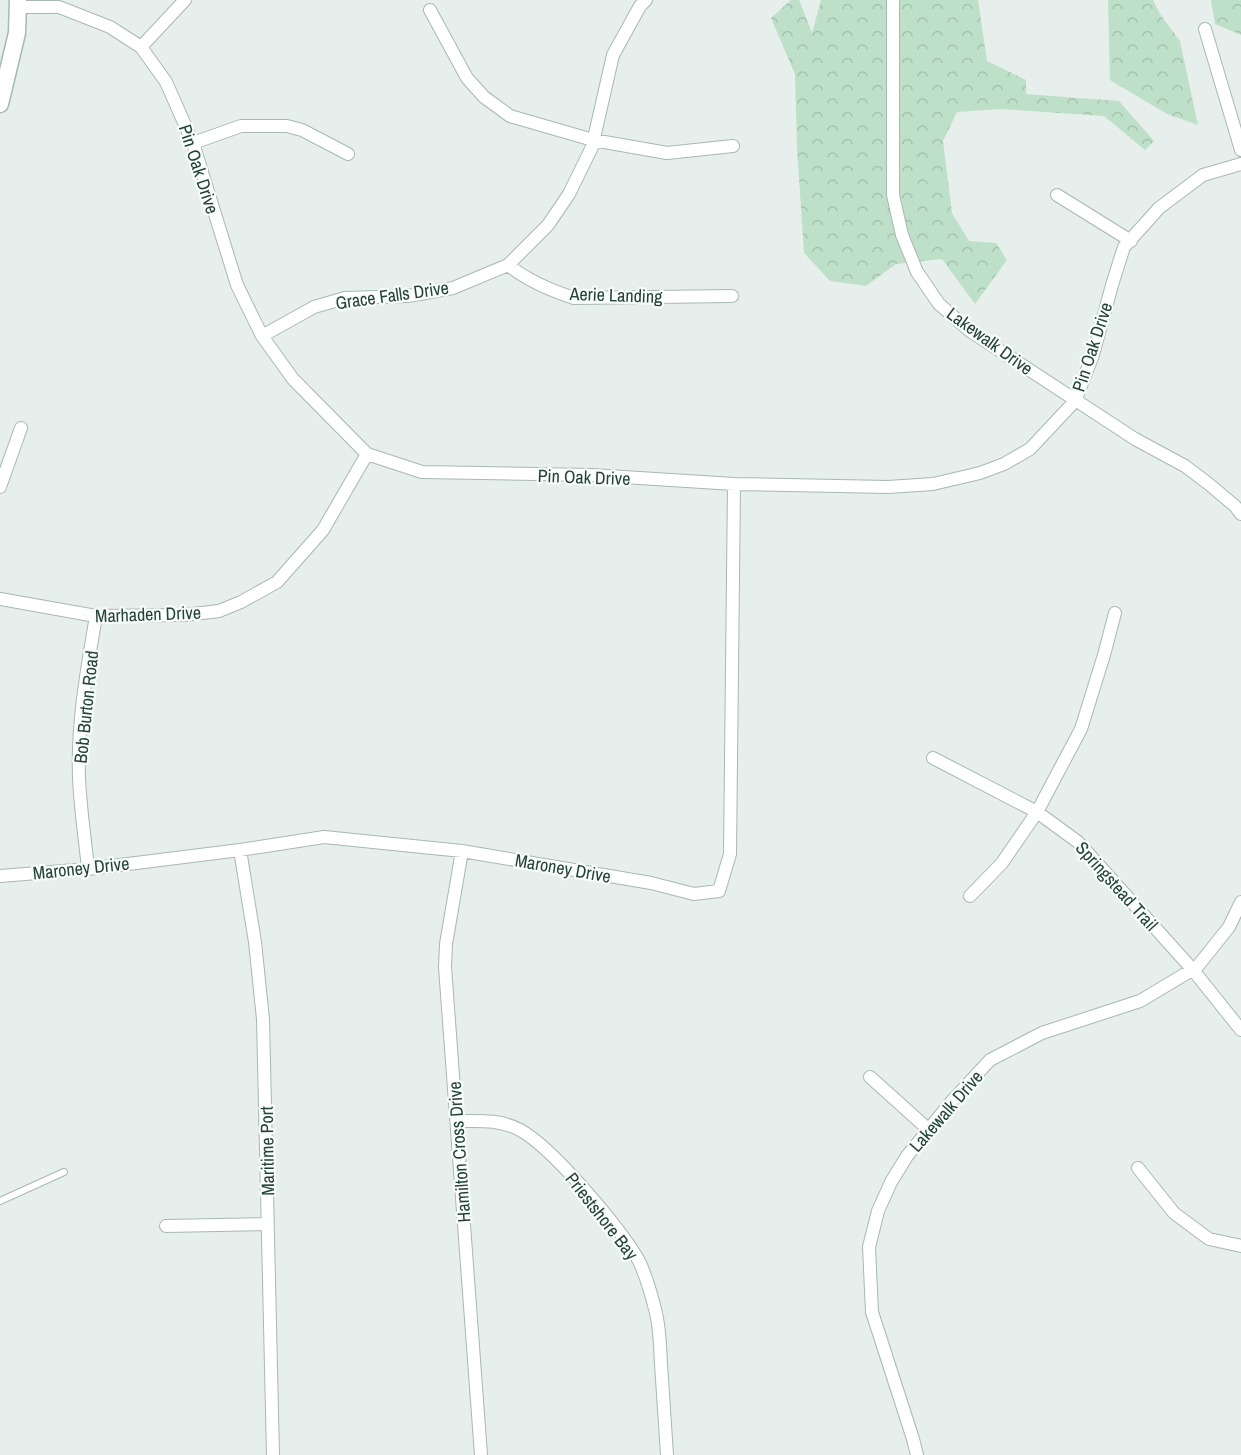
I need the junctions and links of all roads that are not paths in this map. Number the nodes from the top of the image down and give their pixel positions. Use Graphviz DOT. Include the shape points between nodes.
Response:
graph roads {
  1 [pos="185,0"];
  2 [pos="893,0"];
  3 [pos="640,2"];
  4 [pos="17,4"];
  5 [pos="430,10"];
  6 [pos="1205,29"];
  7 [pos="141,47"];
  8 [pos="0,104"];
  9 [pos="593,140"];
  10 [pos="193,143"];
  11 [pos="733,146"];
  12 [pos="1241,150"];
  13 [pos="348,154"];
  14 [pos="1241,164"];
  15 [pos="1057,195"];
  16 [pos="1131,240"];
  17 [pos="508,265"];
  18 [pos="732,296"];
  19 [pos="262,336"];
  20 [pos="1075,401"];
  21 [pos="21,429"];
  22 [pos="367,454"];
  23 [pos="734,484"];
  24 [pos="0,487"];
  25 [pos="1239,507"];
  26 [pos="0,599"];
  27 [pos="1115,613"];
  28 [pos="96,616"];
  29 [pos="933,758"];
  30 [pos="1037,812"];
  31 [pos="240,850"];
  32 [pos="462,851"];
  33 [pos="88,869"];
  34 [pos="0,876"];
  35 [pos="970,896"];
  36 [pos="1241,902"];
  37 [pos="1193,970"];
  38 [pos="1241,1030"];
  39 [pos="870,1077"];
  40 [pos="457,1121"];
  41 [pos="929,1130"];
  42 [pos="1138,1168"];
  43 [pos="64,1172"];
  44 [pos="0,1201"];
  45 [pos="267,1224"];
  46 [pos="166,1226"];
  47 [pos="1241,1246"];
  48 [pos="273,1455"];
  49 [pos="481,1455"];
  50 [pos="667,1455"];
  51 [pos="917,1455"];
  1 -- 7 [label="street"];
  2 -- 20 [label="street, Lakewalk Drive" via="893,195 902,235 917,272 939,304 970,331"];
  3 -- 9 [label="street, Grace Falls Drive" via="613,55"];
  4 -- 7 [label="street, Pin Oak Drive" via="59,7 110,27"];
  4 -- 8 [label="street" via="17,33"];
  5 -- 9 [label="street" via="467,78 496,107 522,120"];
  6 -- 12 [label="street"];
  7 -- 10 [label="street, Pin Oak Drive" via="166,82"];
  9 -- 11 [label="street" via="667,153"];
  9 -- 17 [label="street, Grace Falls Drive" via="569,194 548,225"];
  10 -- 13 [label="street" via="241,126 287,126"];
  10 -- 19 [label="street, Pin Oak Drive" via="237,285"];
  14 -- 16 [label="street, Pin Oak Drive" via="1203,175 1160,208"];
  15 -- 16 [label="street"];
  16 -- 20 [label="street, Pin Oak Drive" via="1124,248 1094,355"];
  17 -- 18 [label="street, Aerie Landing" via="524,278 574,298"];
  17 -- 19 [label="street, Grace Falls Drive" via="453,288 408,296 345,298 314,307"];
  19 -- 22 [label="street, Pin Oak Drive" via="293,379"];
  20 -- 23 [label="street, Pin Oak Drive" via="1030,449 980,473 914,486"];
  20 -- 25 [label="street, Lakewalk Drive" via="1185,466"];
  21 -- 24 [label="street"];
  22 -- 23 [label="street, Pin Oak Drive" via="422,472 592,475"];
  22 -- 28 [label="street, Marhaden Drive" via="323,530 277,582 219,611"];
  23 -- 32 [label="street, Maroney Drive" via="730,854 719,891 694,894"];
  26 -- 28 [label="street, Marhaden Drive"];
  27 -- 30 [label="street" via="1081,729"];
  28 -- 33 [label="street, Bob Burton Road" via="80,731 79,777"];
  29 -- 30 [label="street, Springstead Trail"];
  30 -- 35 [label="street" via="1002,863"];
  30 -- 37 [label="street, Springstead Trail" via="1078,842"];
  31 -- 32 [label="street, Maroney Drive" via="324,837"];
  31 -- 33 [label="street, Maroney Drive"];
  31 -- 45 [label="street, Maritime Port" via="263,1019"];
  32 -- 40 [label="street, Hamilton Cross Drive" via="445,967"];
  33 -- 34 [label="street, Maroney Drive"];
  36 -- 37 [label="street, Lakewalk Drive" via="1229,927"];
  37 -- 38 [label="street, Springstead Trail"];
  37 -- 41 [label="street, Lakewalk Drive" via="1140,1001 1042,1034 990,1060"];
  39 -- 41 [label="street"];
  40 -- 49 [label="street, Hamilton Cross Drive"];
  40 -- 50 [label="street, Priestshore Bay" via="487,1120 530,1136 596,1204 639,1262 656,1311"];
  41 -- 51 [label="street, Lakewalk Drive" via="891,1182 878,1211 869,1247 872,1312"];
  42 -- 47 [label="street" via="1174,1213 1209,1239"];
  43 -- 44 [label="lane"];
  45 -- 46 [label="street"];
  45 -- 48 [label="street, Maritime Port"];
}
